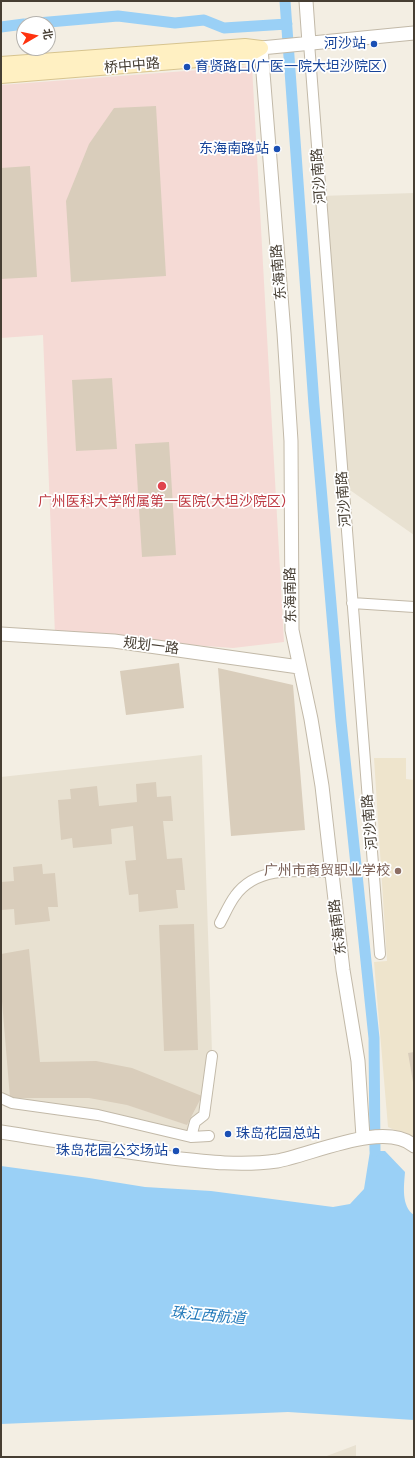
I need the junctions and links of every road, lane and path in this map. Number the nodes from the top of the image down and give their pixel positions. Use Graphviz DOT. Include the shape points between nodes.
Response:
graph roads {
  1 [pos="306,1"];
  2 [pos="414,33"];
  3 [pos="303,43"];
  4 [pos="263,48"];
  5 [pos="1,64"];
  6 [pos="1,76"];
  7 [pos="352,603"];
  8 [pos="414,607"];
  9 [pos="1,634"];
  10 [pos="299,667"];
  11 [pos="332,872"];
  12 [pos="220,923"];
  13 [pos="380,954"];
  14 [pos="212,1056"];
  15 [pos="1,1098"];
  16 [pos="1,1132"];
  17 [pos="209,1136"];
  18 [pos="191,1137"];
  19 [pos="368,1137"];
  20 [pos="414,1146"];
  1 -- 3 [label="street"];
  2 -- 3 [label="street, 桥中中路"];
  3 -- 4 [label="street, 桥中中路"];
  3 -- 7 [label="street, 河沙南路"];
  4 -- 5 [label="main road, 桥中中路" via="245,46"];
  4 -- 6 [label="main road, 桥中中路" via="247,56"];
  4 -- 10 [label="street, 东海南路" via="291,441 290,604"];
  7 -- 8 [label="street"];
  7 -- 13 [label="street, 河沙南路"];
  9 -- 10 [label="street, 规划一路" via="114,641"];
  10 -- 11 [label="street, 东海南路" via="317,755"];
  11 -- 12 [label="street" via="286,870 249,882 236,895"];
  11 -- 19 [label="street, 东海南路" via="343,970"];
  14 -- 18 [label="street" via="204,1115 195,1122"];
  15 -- 18 [label="street" via="20,1104 98,1115"];
  16 -- 19 [label="street" via="152,1155 243,1164 279,1160"];
  17 -- 18 [label="street"];
  19 -- 20 [label="street" via="391,1137 405,1140"];
}
